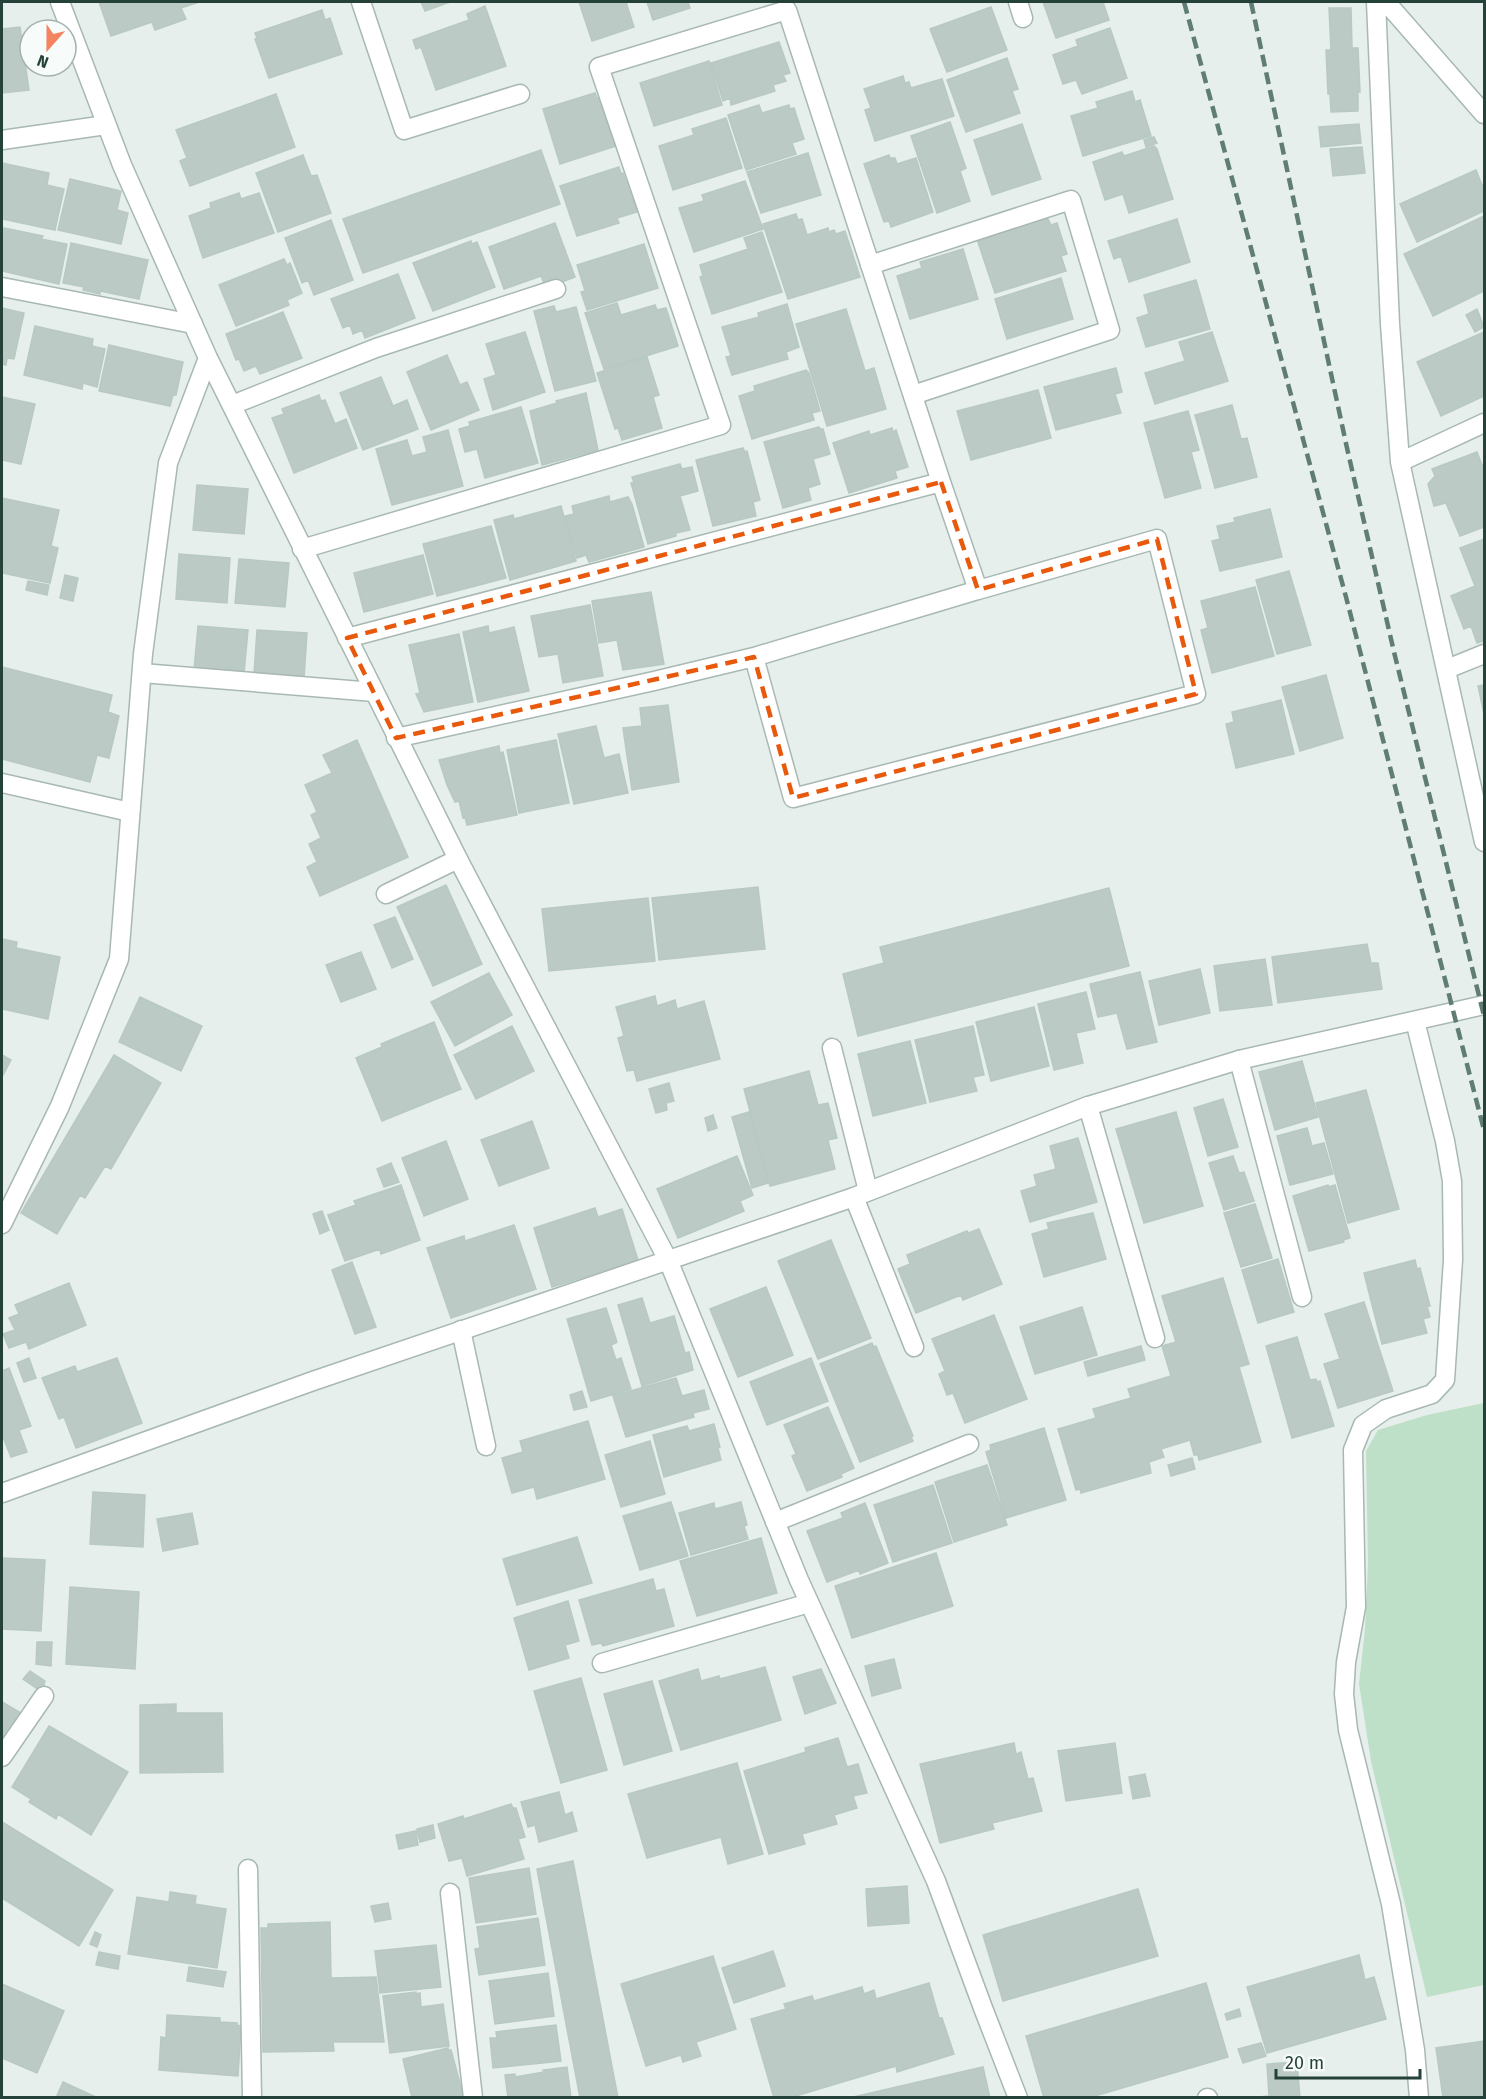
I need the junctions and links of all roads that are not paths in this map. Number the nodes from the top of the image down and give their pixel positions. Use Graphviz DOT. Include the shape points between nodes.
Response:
graph roads {
  1 [pos="60,2"];
  2 [pos="361,2"];
  3 [pos="1376,2"];
  4 [pos="1386,2"];
  5 [pos="520,94"];
  6 [pos="1485,114"];
  7 [pos="106,125"];
  8 [pos="2,140"];
  9 [pos="870,265"];
  10 [pos="2,287"];
  11 [pos="556,289"];
  12 [pos="193,324"];
  13 [pos="208,358"];
  14 [pos="912,395"];
  15 [pos="232,405"];
  16 [pos="1485,423"];
  17 [pos="1400,462"];
  18 [pos="941,482"];
  19 [pos="302,549"];
  20 [pos="978,590"];
  21 [pos="346,638"];
  22 [pos="1485,654"];
  23 [pos="754,657"];
  24 [pos="1447,669"];
  25 [pos="142,673"];
  26 [pos="374,692"];
  27 [pos="396,738"];
  28 [pos="2,783"];
  29 [pos="130,812"];
  30 [pos="1485,842"];
  31 [pos="458,859"];
  32 [pos="386,894"];
  33 [pos="1485,1005"];
  34 [pos="1415,1021"];
  35 [pos="832,1048"];
  36 [pos="1239,1060"];
  37 [pos="1088,1106"];
  38 [pos="860,1194"];
  39 [pos="2,1224"];
  40 [pos="668,1260"];
  41 [pos="1302,1296"];
  42 [pos="461,1330"];
  43 [pos="1155,1338"];
  44 [pos="914,1347"];
  45 [pos="969,1444"];
  46 [pos="486,1446"];
  47 [pos="2,1493"];
  48 [pos="775,1522"];
  49 [pos="809,1603"];
  50 [pos="602,1663"];
  51 [pos="44,1696"];
  52 [pos="2,1757"];
  53 [pos="248,1869"];
  54 [pos="450,1893"];
  55 [pos="252,2097"];
  56 [pos="473,2097"];
  57 [pos="1018,2097"];
  58 [pos="1419,2097"];
  1 -- 7 [label="street"];
  2 -- 5 [label="street" via="404,130"];
  3 -- 17 [label="street"];
  4 -- 6 [label="street"];
  7 -- 8 [label="street"];
  7 -- 12 [label="street"];
  9 -- 14 [label="street"];
  9 -- 14 [label="street" via="1071,200 1110,330"];
  9 -- 19 [label="street" via="787,10 599,67 721,425"];
  10 -- 12 [label="street"];
  11 -- 15 [label="street" via="376,348"];
  12 -- 13 [label="street"];
  13 -- 15 [label="street"];
  13 -- 25 [label="street" via="168,463"];
  14 -- 18 [label="street"];
  15 -- 19 [label="street"];
  16 -- 17 [label="street"];
  17 -- 24 [label="street"];
  18 -- 20 [label="street"];
  18 -- 21 [label="street"];
  19 -- 21 [label="street"];
  20 -- 23 [label="street"];
  20 -- 23 [label="street" via="1157,539 1196,694 793,798"];
  21 -- 26 [label="street"];
  22 -- 24 [label="street"];
  23 -- 27 [label="street"];
  24 -- 30 [label="street"];
  25 -- 26 [label="street"];
  25 -- 29 [label="street"];
  26 -- 27 [label="street"];
  27 -- 31 [label="street"];
  28 -- 29 [label="street"];
  29 -- 39 [label="street" via="119,959 60,1106"];
  31 -- 32 [label="street"];
  31 -- 40 [label="street"];
  33 -- 34 [label="street"];
  34 -- 36 [label="street"];
  34 -- 58 [label="street" via="1452,1181 1454,1260 1445,1380 1432,1394 1386,1409 1363,1425 1353,1450 1356,1606 1344,1694 1348,1730 1391,1904"];
  35 -- 38 [label="street"];
  36 -- 37 [label="street"];
  36 -- 41 [label="street"];
  37 -- 38 [label="street"];
  37 -- 43 [label="street"];
  38 -- 40 [label="street"];
  38 -- 44 [label="street"];
  40 -- 42 [label="street"];
  40 -- 48 [label="street"];
  42 -- 46 [label="street"];
  42 -- 47 [label="street"];
  45 -- 48 [label="street"];
  48 -- 49 [label="street"];
  49 -- 50 [label="street"];
  49 -- 57 [label="street" via="936,1881"];
  51 -- 52 [label="street"];
  53 -- 55 [label="street"];
  54 -- 56 [label="street"];
}
